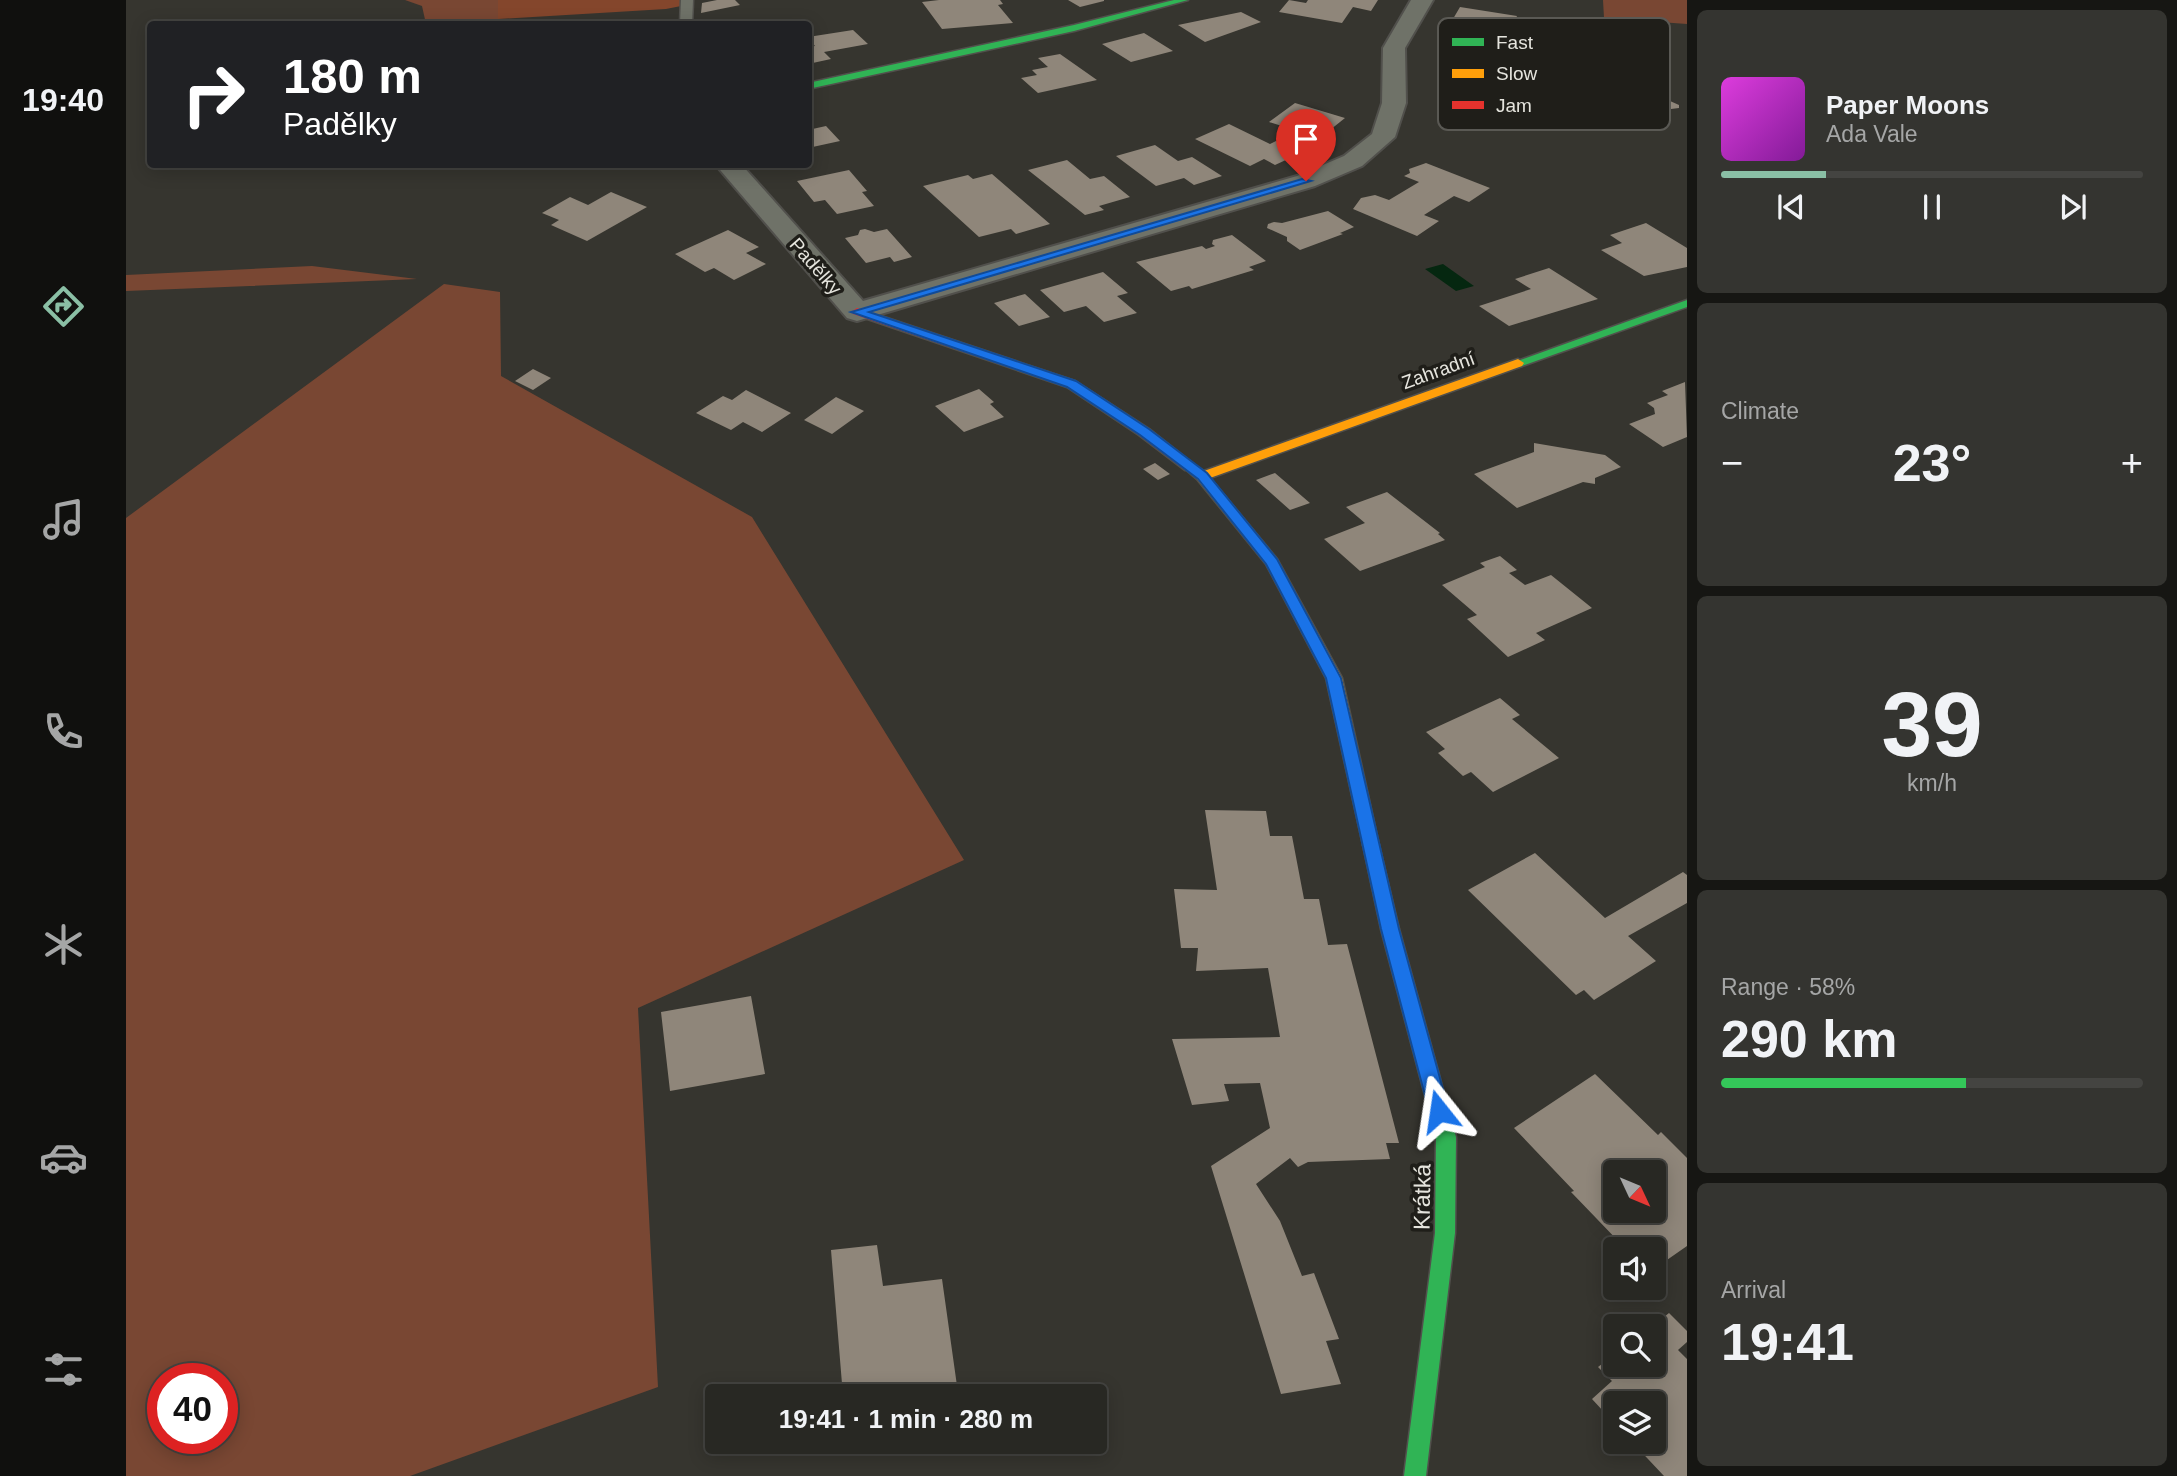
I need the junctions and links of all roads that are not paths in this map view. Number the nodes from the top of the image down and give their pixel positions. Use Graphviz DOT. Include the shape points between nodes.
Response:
graph roads {
  1 [pos="687,0"];
  2 [pos="1184,0"];
  3 [pos="1422,0"];
  4 [pos="686,21"];
  5 [pos="812,85"];
  6 [pos="731,168"];
  7 [pos="1687,303"];
  8 [pos="857,312"];
  9 [pos="1202,476"];
  10 [pos="1415,1476"];
  1 -- 4 [label="lane"];
  2 -- 5 [label="street"];
  3 -- 8 [label="street, Padělky" via="1394,48 1394,103 1383,137 1353,161 1306,181"];
  6 -- 8 [label="street, Padělky"];
  7 -- 9 [label="street, Zahradní"];
  8 -- 9 [label="street, Krátká" via="1071,384"];
  9 -- 10 [label="street, Krátká" via="1272,562 1334,678 1390,929 1446,1137 1445,1233"];
}
